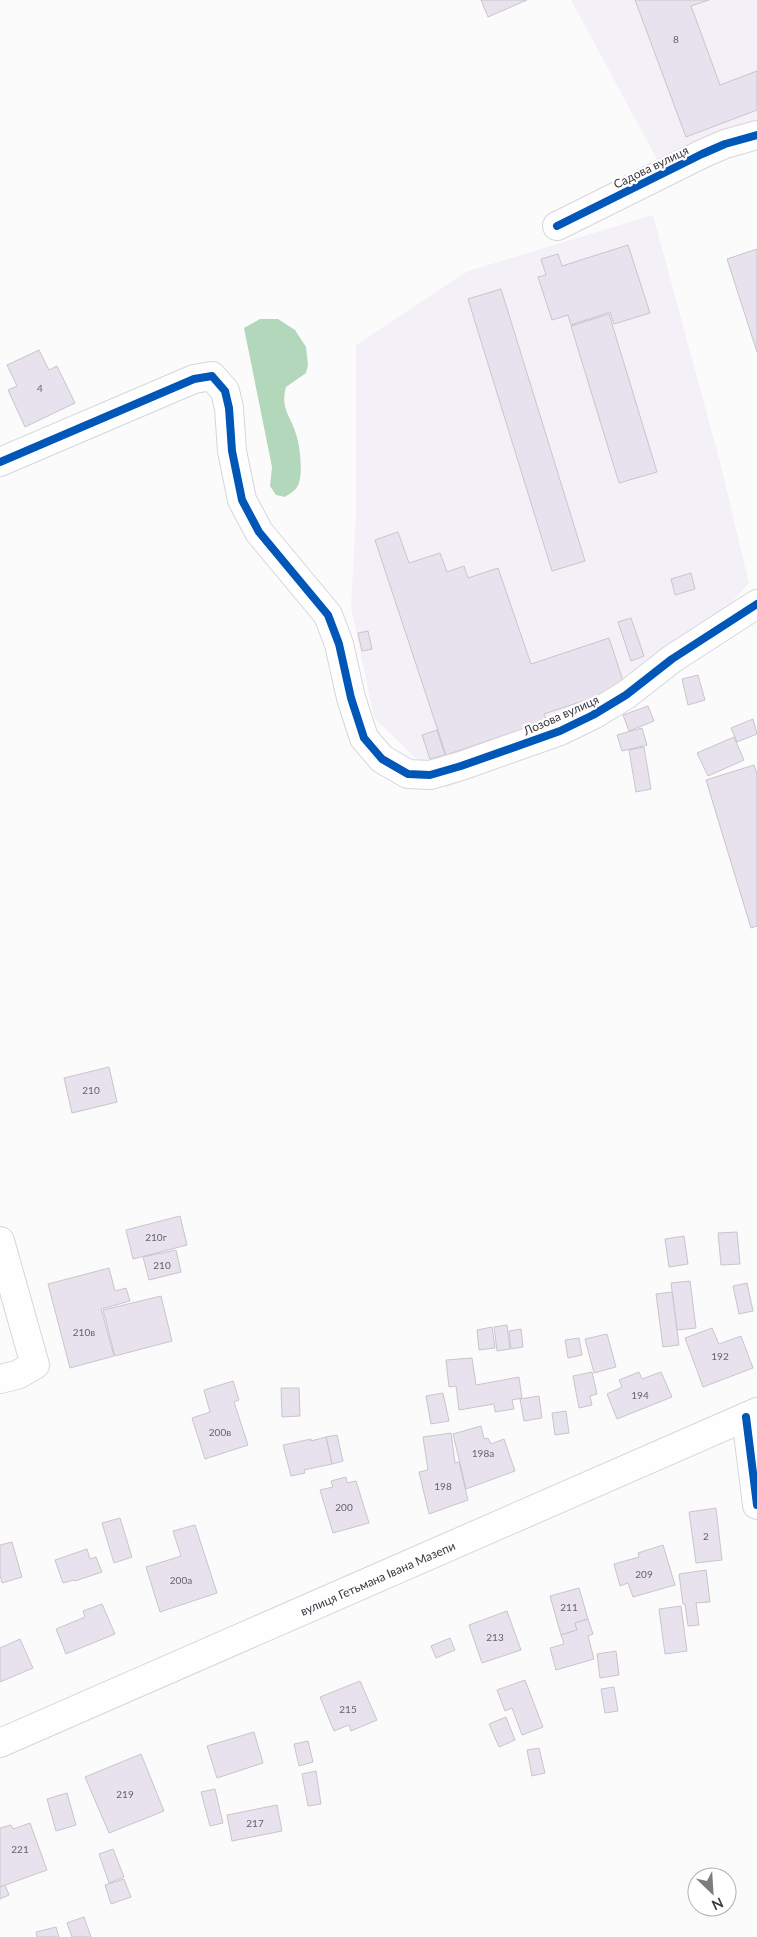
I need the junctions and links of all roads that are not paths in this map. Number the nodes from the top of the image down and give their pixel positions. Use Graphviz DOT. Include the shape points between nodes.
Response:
graph roads {
  1 [pos="757,135"];
  2 [pos="557,226"];
  3 [pos="0,462"];
  4 [pos="757,604"];
  5 [pos="0,1241"];
  6 [pos="0,1378"];
  7 [pos="751,1414"];
  8 [pos="757,1505"];
  9 [pos="0,1743"];
  1 -- 2 [label="street, Садова вулиця" via="702,154"];
  3 -- 4 [label="street, Лозова вулиця" via="194,379 212,376 226,390 232,450 242,500 259,532 328,615 364,738 382,759 408,774 430,774 461,766 560,731 593,715 626,696 672,659"];
  5 -- 6 [label="street" via="35,1365 17,1375"];
  7 -- 8 [label="street"];
  7 -- 9 [label="street, вулиця Гетьмана Івана Мазепи"];
}
